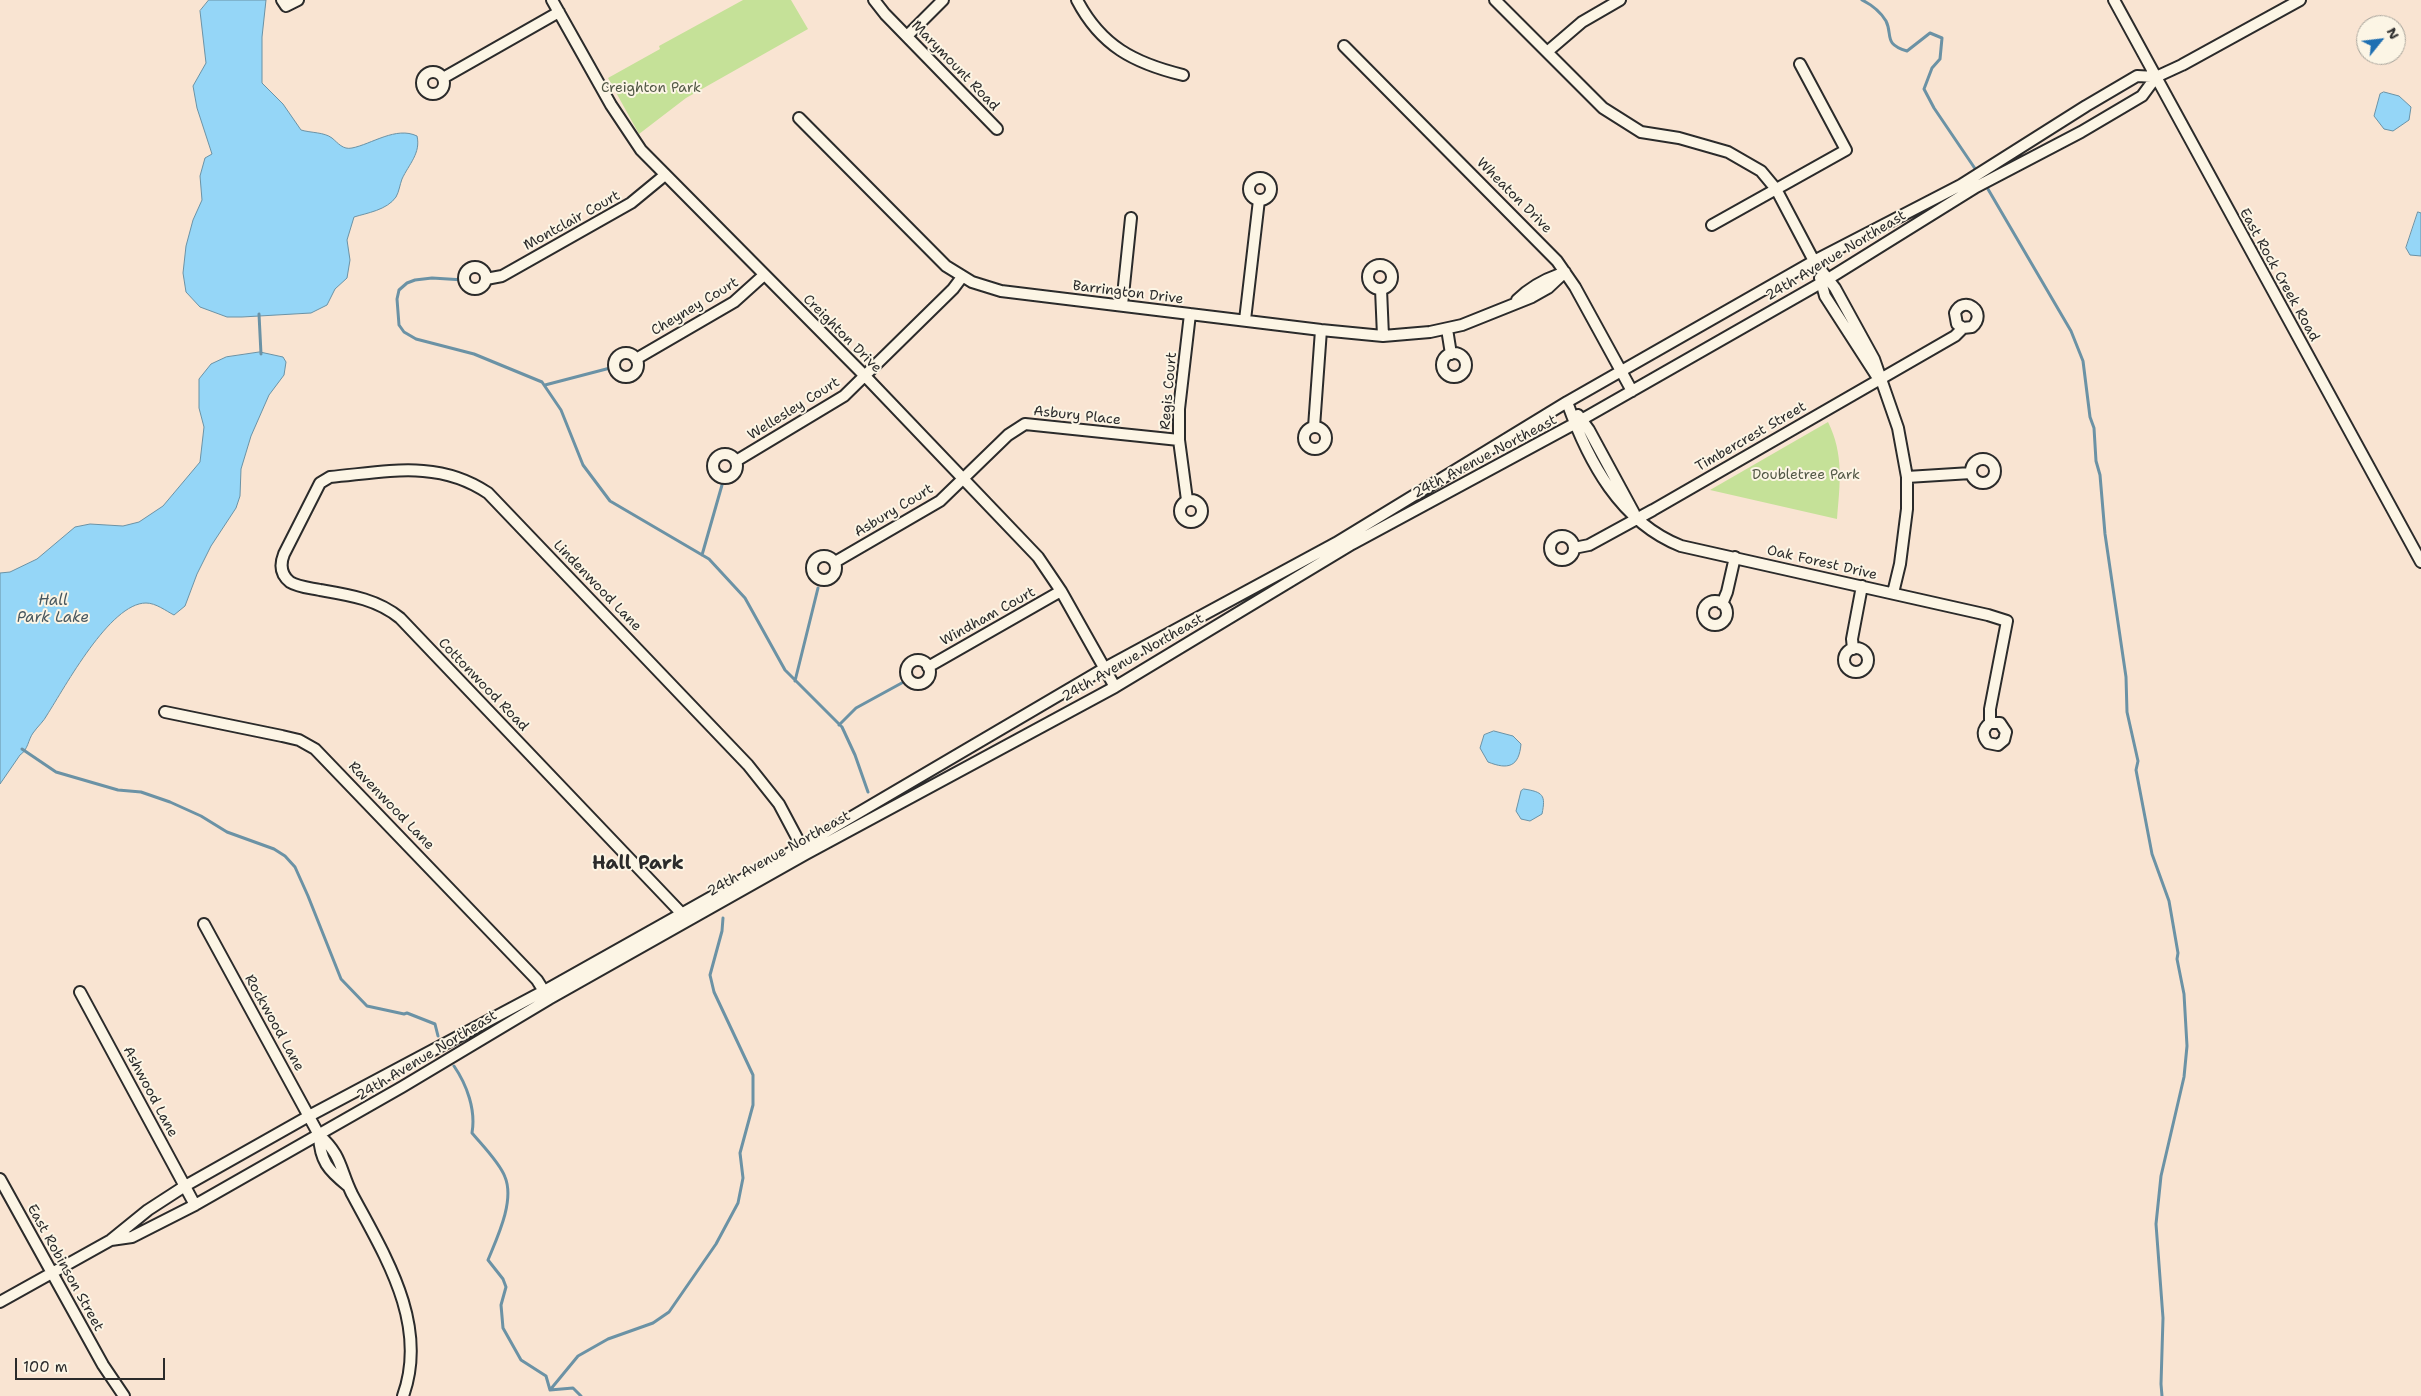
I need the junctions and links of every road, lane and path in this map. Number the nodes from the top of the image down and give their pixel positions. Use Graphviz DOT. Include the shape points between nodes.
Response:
graph roads {
  1 [pos="282,0"];
  2 [pos="298,0"];
  3 [pos="552,0"];
  4 [pos="874,0"];
  5 [pos="943,0"];
  6 [pos="1077,0"];
  7 [pos="1494,0"];
  8 [pos="1620,0"];
  9 [pos="2114,0"];
  10 [pos="2300,0"];
  11 [pos="559,12"];
  12 [pos="907,36"];
  13 [pos="1344,46"];
  14 [pos="1547,52"];
  15 [pos="1800,64"];
  16 [pos="1183,75"];
  17 [pos="2156,77"];
  18 [pos="443,78"];
  19 [pos="799,118"];
  20 [pos="997,129"];
  21 [pos="664,175"];
  22 [pos="1985,177"];
  23 [pos="1776,189"];
  24 [pos="1962,190"];
  25 [pos="1259,200"];
  26 [pos="1131,218"];
  27 [pos="1712,225"];
  28 [pos="1814,261"];
  29 [pos="1565,272"];
  30 [pos="764,275"];
  31 [pos="962,277"];
  32 [pos="486,279"];
  33 [pos="1824,280"];
  34 [pos="1381,289"];
  35 [pos="1122,305"];
  36 [pos="1190,314"];
  37 [pos="1245,320"];
  38 [pos="1963,328"];
  39 [pos="1447,329"];
  40 [pos="1321,330"];
  41 [pos="1383,336"];
  42 [pos="1451,354"];
  43 [pos="636,359"];
  44 [pos="1622,371"];
  45 [pos="865,376"];
  46 [pos="1879,379"];
  47 [pos="1632,391"];
  48 [pos="1567,402"];
  49 [pos="1578,422"];
  50 [pos="1314,427"];
  51 [pos="1178,440"];
  52 [pos="736,460"];
  53 [pos="1971,474"];
  54 [pos="1907,477"];
  55 [pos="964,478"];
  56 [pos="1187,500"];
  57 [pos="309,502"];
  58 [pos="1636,519"];
  59 [pos="1574,548"];
  60 [pos="1735,557"];
  61 [pos="835,562"];
  62 [pos="2421,562"];
  63 [pos="1862,586"];
  64 [pos="1061,591"];
  65 [pos="1893,593"];
  66 [pos="1722,604"];
  67 [pos="1853,648"];
  68 [pos="928,667"];
  69 [pos="1105,668"];
  70 [pos="1115,687"];
  71 [pos="166,712"];
  72 [pos="1990,723"];
  73 [pos="804,850"];
  74 [pos="685,917"];
  75 [pos="204,924"];
  76 [pos="80,992"];
  77 [pos="546,995"];
  78 [pos="309,1116"];
  79 [pos="320,1135"];
  80 [pos="0,1179"];
  81 [pos="185,1186"];
  82 [pos="195,1205"];
  83 [pos="111,1240"];
  84 [pos="51,1273"];
  85 [pos="0,1302"];
  86 [pos="124,1396"];
  87 [pos="403,1396"];
  1 -- 2 [label="street" via="286,6"];
  3 -- 11 [label="street, Creighton Drive"];
  4 -- 12 [label="street, Marymount Road"];
  5 -- 12 [label="street"];
  6 -- 16 [label="street" via="1096,30 1114,47 1129,57"];
  7 -- 14 [label="street"];
  8 -- 14 [label="street" via="1582,22"];
  9 -- 17 [label="street, East Rock Creek Road"];
  10 -- 17 [label="street, 24th Avenue Northeast"];
  11 -- 18 [label="street"];
  11 -- 21 [label="street, Creighton Drive" via="627,132"];
  12 -- 20 [label="street, Marymount Road"];
  13 -- 29 [label="street, Wheaton Drive" via="1548,251"];
  14 -- 23 [label="street" via="1603,108 1640,132 1679,138 1728,152 1760,171"];
  15 -- 23 [label="street" via="1846,150"];
  17 -- 22 [label="street, 24th Avenue Northeast" via="2142,96 2082,132"];
  17 -- 22 [label="street, 24th Avenue Northeast" via="2137,76 2086,106"];
  17 -- 62 [label="street, East Rock Creek Road"];
  19 -- 31 [label="street, Barrington Drive" via="923,245"];
  21 -- 30 [label="street, Creighton Drive"];
  21 -- 32 [label="street, Montclair Court" via="631,203 502,276"];
  22 -- 24 [label="street, 24th Avenue Northeast"];
  23 -- 27 [label="street"];
  23 -- 28 [label="street"];
  24 -- 28 [label="street, 24th Avenue Northeast"];
  24 -- 33 [label="street, 24th Avenue Northeast"];
  25 -- 37 [label="street"];
  26 -- 35 [label="street"];
  28 -- 33 [label="street"];
  28 -- 44 [label="street, 24th Avenue Northeast"];
  29 -- 39 [label="street, Barrington Drive" via="1543,280 1515,302"];
  29 -- 44 [label="street, Wheaton Drive"];
  30 -- 43 [label="street, Cheyney Court" via="734,302"];
  30 -- 45 [label="street, Creighton Drive"];
  31 -- 35 [label="street, Barrington Drive" via="986,287 1024,295"];
  31 -- 45 [label="street, Wellesley Court"];
  33 -- 46 [label="street" via="1825,296"];
  33 -- 47 [label="street, 24th Avenue Northeast"];
  34 -- 41 [label="street"];
  35 -- 36 [label="street, Barrington Drive"];
  36 -- 37 [label="street, Barrington Drive"];
  36 -- 51 [label="street, Regis Court"];
  37 -- 40 [label="street, Barrington Drive"];
  38 -- 46 [label="street, Timbercrest Street" via="1955,336"];
  39 -- 41 [label="street, Barrington Drive"];
  39 -- 42 [label="street"];
  40 -- 41 [label="street, Barrington Drive"];
  40 -- 50 [label="street"];
  44 -- 47 [label="street, Wheaton Drive"];
  44 -- 48 [label="street, 24th Avenue Northeast"];
  45 -- 52 [label="street, Wellesley Court" via="835,403"];
  45 -- 55 [label="street, Creighton Drive"];
  46 -- 54 [label="street" via="1898,428"];
  46 -- 58 [label="street, Timbercrest Street"];
  47 -- 49 [label="street, 24th Avenue Northeast"];
  48 -- 49 [label="street, Oak Forest Drive"];
  48 -- 69 [label="street, 24th Avenue Northeast" via="1336,543"];
  49 -- 58 [label="street, Oak Forest Drive" via="1579,436 1620,504"];
  49 -- 70 [label="street, 24th Avenue Northeast" via="1352,544"];
  51 -- 55 [label="street, Asbury Place" via="1026,424 1008,434"];
  51 -- 56 [label="street, Regis Court"];
  53 -- 54 [label="street"];
  54 -- 65 [label="street" via="1905,529"];
  55 -- 61 [label="street, Asbury Court" via="929,508"];
  55 -- 64 [label="street, Creighton Drive" via="1038,557"];
  57 -- 73 [label="street, Lindenwood Lane" via="320,483 330,477 416,470 450,474 488,493 748,765 779,804"];
  57 -- 74 [label="street, Cottonwood Road" via="281,561 286,578 299,586 368,600 400,618"];
  58 -- 59 [label="street, Timbercrest Street" via="1589,545"];
  58 -- 60 [label="street, Oak Forest Drive" via="1655,534 1681,546"];
  60 -- 63 [label="street, Oak Forest Drive"];
  60 -- 66 [label="street"];
  63 -- 65 [label="street, Oak Forest Drive"];
  63 -- 67 [label="street"];
  64 -- 68 [label="street, Windham Court"];
  64 -- 69 [label="street, Creighton Drive"];
  65 -- 72 [label="street, Oak Forest Drive" via="2007,622"];
  69 -- 70 [label="street, Creighton Drive"];
  69 -- 73 [label="street, 24th Avenue Northeast"];
  70 -- 73 [label="street, 24th Avenue Northeast"];
  71 -- 77 [label="street, Ravenwood Lane" via="299,740 315,750 536,980"];
  73 -- 74 [label="street, 24th Avenue Northeast"];
  74 -- 77 [label="street, 24th Avenue Northeast"];
  75 -- 78 [label="street, Rockwood Lane"];
  76 -- 81 [label="street, Ashwood Lane"];
  77 -- 78 [label="street, 24th Avenue Northeast"];
  77 -- 79 [label="street, 24th Avenue Northeast"];
  78 -- 79 [label="street, Rockwood Lane"];
  78 -- 81 [label="street, 24th Avenue Northeast"];
  79 -- 82 [label="street, 24th Avenue Northeast"];
  79 -- 87 [label="street" via="320,1154 335,1176 348,1186 388,1260 402,1298 411,1358"];
  80 -- 84 [label="street, East Robinson Street"];
  81 -- 82 [label="street, Ashwood Lane"];
  81 -- 83 [label="street, 24th Avenue Northeast"];
  82 -- 83 [label="street, 24th Avenue Northeast" via="132,1237"];
  83 -- 84 [label="street, 24th Avenue Northeast"];
  84 -- 85 [label="street, 24th Avenue Northeast"];
  84 -- 86 [label="street, East Robinson Street"];
}
